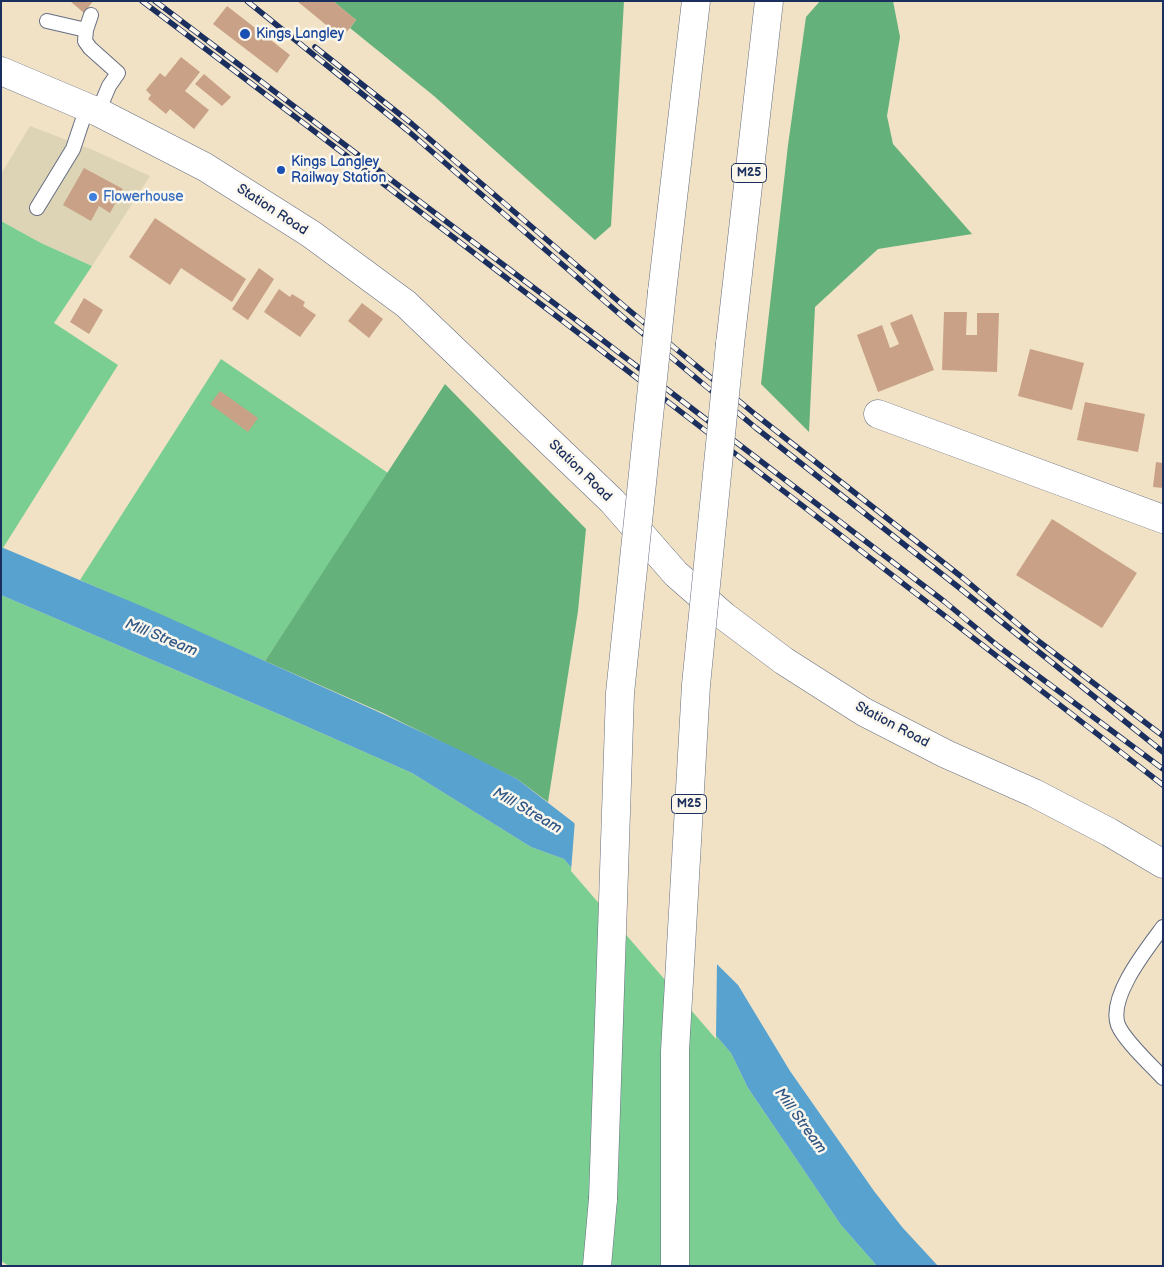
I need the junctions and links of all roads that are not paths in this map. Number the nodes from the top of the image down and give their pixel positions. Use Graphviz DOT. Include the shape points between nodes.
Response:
graph roads {
  1 [pos="696,1"];
  2 [pos="768,1"];
  3 [pos="91,15"];
  4 [pos="47,21"];
  5 [pos="86,30"];
  6 [pos="1,71"];
  7 [pos="92,110"];
  8 [pos="38,208"];
  9 [pos="878,414"];
  10 [pos="1163,519"];
  11 [pos="1163,864"];
  12 [pos="1163,927"];
  13 [pos="1163,1078"];
  14 [pos="603,1199"];
  15 [pos="597,1266"];
  16 [pos="606,1266"];
  17 [pos="675,1266"];
  1 -- 14 [label="main road, bridge" via="620,693"];
  2 -- 17 [label="main road, M25, bridge" via="696,685 675,1051"];
  3 -- 5 [label="lane"];
  4 -- 5 [label="lane"];
  5 -- 7 [label="lane" via="85,41 90,48 118,73"];
  6 -- 7 [label="main road, Station Road"];
  7 -- 8 [label="lane"];
  7 -- 11 [label="main road, Station Road" via="205,167 311,234 406,304 612,501 676,574 724,616 784,661 864,712 946,754 1034,793"];
  9 -- 10 [label="main road"];
  12 -- 13 [label="lane" via="1139,960 1115,1012 1118,1027"];
  14 -- 15 [label="main road"];
  14 -- 16 [label="main road"];
}
